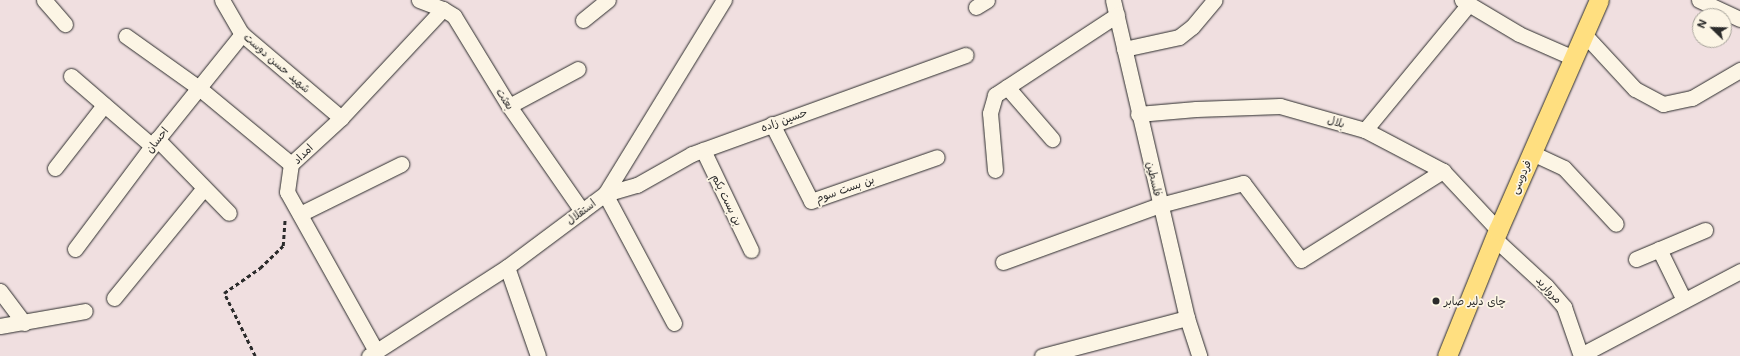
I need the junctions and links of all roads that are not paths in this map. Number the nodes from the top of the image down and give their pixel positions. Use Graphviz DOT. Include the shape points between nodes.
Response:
graph roads {
  1 [pos="44,0"];
  2 [pos="222,0"];
  3 [pos="418,0"];
  4 [pos="608,0"];
  5 [pos="724,0"];
  6 [pos="1113,0"];
  7 [pos="1215,0"];
  8 [pos="1599,0"];
  9 [pos="1699,0"];
  10 [pos="1465,2"];
  11 [pos="444,9"];
  12 [pos="1117,15"];
  13 [pos="1740,19"];
  14 [pos="583,20"];
  15 [pos="65,24"];
  16 [pos="242,34"];
  17 [pos="1584,34"];
  18 [pos="126,36"];
  19 [pos="1124,49"];
  20 [pos="966,55"];
  21 [pos="1574,58"];
  22 [pos="578,68"];
  23 [pos="1740,70"];
  24 [pos="71,76"];
  25 [pos="1007,87"];
  26 [pos="199,88"];
  27 [pos="104,105"];
  28 [pos="509,106"];
  29 [pos="1138,114"];
  30 [pos="341,118"];
  31 [pos="772,124"];
  32 [pos="1365,130"];
  33 [pos="1052,139"];
  34 [pos="154,143"];
  35 [pos="703,150"];
  36 [pos="1532,153"];
  37 [pos="937,157"];
  38 [pos="291,164"];
  39 [pos="401,164"];
  40 [pos="55,168"];
  41 [pos="995,170"];
  42 [pos="1443,171"];
  43 [pos="204,188"];
  44 [pos="605,194"];
  45 [pos="1160,205"];
  46 [pos="582,210"];
  47 [pos="229,213"];
  48 [pos="300,214"];
  49 [pos="1616,224"];
  50 [pos="1705,230"];
  51 [pos="1496,235"];
  52 [pos="75,249"];
  53 [pos="1659,249"];
  54 [pos="751,250"];
  55 [pos="1636,259"];
  56 [pos="1004,262"];
  57 [pos="507,267"];
  58 [pos="1740,270"];
  59 [pos="0,291"];
  60 [pos="114,298"];
  61 [pos="1684,300"];
  62 [pos="85,311"];
  63 [pos="1187,318"];
  64 [pos="24,323"];
  65 [pos="674,323"];
  66 [pos="0,326"];
  67 [pos="372,353"];
  68 [pos="538,356"];
  69 [pos="1042,356"];
  70 [pos="1199,356"];
  71 [pos="1447,356"];
  72 [pos="1581,356"];
  1 -- 15 [label="street"];
  2 -- 16 [label="street, شهید حسن دوست"];
  3 -- 11 [label="street, بعثت"];
  4 -- 14 [label="street"];
  5 -- 44 [label="street, استقلال"];
  6 -- 12 [label="street, فلسطین"];
  7 -- 19 [label="street" via="1192,27 1179,37"];
  8 -- 17 [label="main road, فردوسی"];
  9 -- 13 [label="street"];
  10 -- 21 [label="street" via="1519,34"];
  10 -- 32 [label="street"];
  11 -- 28 [label="street, بعثت" via="454,16"];
  11 -- 30 [label="street, امداد"];
  12 -- 19 [label="street, فلسطین"];
  12 -- 25 [label="street"];
  16 -- 26 [label="street, احسان"];
  16 -- 30 [label="street, شهید حسن دوست"];
  17 -- 21 [label="main road, فردوسی"];
  17 -- 23 [label="street" via="1635,88 1663,104 1692,98"];
  18 -- 26 [label="street"];
  19 -- 29 [label="street, فلسطین"];
  20 -- 31 [label="street, حسین زاده"];
  21 -- 36 [label="main road, فردوسی"];
  22 -- 28 [label="street"];
  24 -- 27 [label="street"];
  25 -- 33 [label="street"];
  25 -- 41 [label="street" via="995,95 990,113"];
  26 -- 34 [label="street, احسان"];
  26 -- 38 [label="street"];
  27 -- 34 [label="street"];
  27 -- 40 [label="street"];
  28 -- 46 [label="street, بعثت"];
  29 -- 32 [label="street, بلال" via="1280,106"];
  29 -- 45 [label="street, فلسطین"];
  30 -- 38 [label="street, امداد"];
  31 -- 35 [label="street, حسین زاده"];
  31 -- 37 [label="street, بن بست سوم" via="811,201"];
  32 -- 42 [label="street, بلال"];
  34 -- 43 [label="street"];
  34 -- 52 [label="street, احسان"];
  35 -- 44 [label="street, حسین زاده" via="638,184"];
  35 -- 54 [label="street, بن بست یکم"];
  36 -- 49 [label="street" via="1564,168"];
  36 -- 51 [label="main road, فردوسی"];
  38 -- 48 [label="street, امداد" via="287,192"];
  39 -- 48 [label="street"];
  42 -- 45 [label="street" via="1301,260 1243,183"];
  42 -- 51 [label="street, بلال"];
  43 -- 47 [label="street"];
  43 -- 60 [label="street"];
  44 -- 46 [label="street, استقلال"];
  44 -- 65 [label="street"];
  45 -- 56 [label="street"];
  45 -- 63 [label="street, فلسطین"];
  46 -- 57 [label="street, استقلال"];
  48 -- 67 [label="street"];
  50 -- 53 [label="street"];
  51 -- 71 [label="main road, فردوسی"];
  51 -- 72 [label="street, مروارید" via="1564,307"];
  53 -- 55 [label="street"];
  53 -- 61 [label="street"];
  57 -- 67 [label="street, استقلال"];
  57 -- 68 [label="street"];
  58 -- 61 [label="street"];
  59 -- 64 [label="street"];
  61 -- 72 [label="street"];
  62 -- 64 [label="street"];
  63 -- 69 [label="street"];
  63 -- 70 [label="street, فلسطین"];
  64 -- 66 [label="street"];
}
